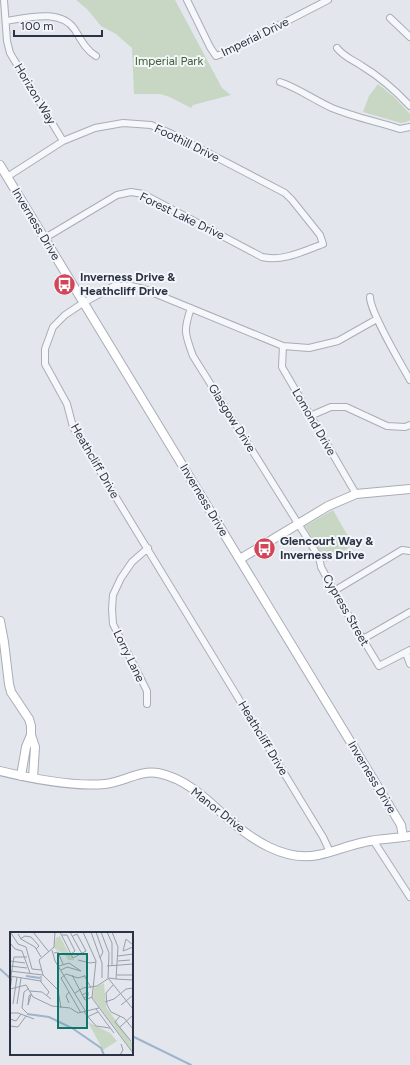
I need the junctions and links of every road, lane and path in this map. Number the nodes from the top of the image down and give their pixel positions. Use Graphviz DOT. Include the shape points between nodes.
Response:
graph roads {
  1 [pos="4,0"];
  2 [pos="187,0"];
  3 [pos="328,0"];
  4 [pos="390,18"];
  5 [pos="6,21"];
  6 [pos="410,37"];
  7 [pos="337,48"];
  8 [pos="96,56"];
  9 [pos="280,82"];
  10 [pos="410,106"];
  11 [pos="410,127"];
  12 [pos="63,141"];
  13 [pos="0,165"];
  14 [pos="7,176"];
  15 [pos="45,238"];
  16 [pos="323,244"];
  17 [pos="370,297"];
  18 [pos="83,303"];
  19 [pos="191,308"];
  20 [pos="378,319"];
  21 [pos="283,346"];
  22 [pos="410,380"];
  23 [pos="310,416"];
  24 [pos="410,425"];
  25 [pos="410,489"];
  26 [pos="356,494"];
  27 [pos="298,523"];
  28 [pos="148,548"];
  29 [pos="410,551"];
  30 [pos="240,559"];
  31 [pos="334,592"];
  32 [pos="410,612"];
  33 [pos="0,621"];
  34 [pos="363,639"];
  35 [pos="408,652"];
  36 [pos="410,664"];
  37 [pos="147,704"];
  38 [pos="31,735"];
  39 [pos="0,771"];
  40 [pos="21,776"];
  41 [pos="33,778"];
  42 [pos="407,837"];
  43 [pos="373,840"];
  44 [pos="330,852"];
  45 [pos="410,897"];
  1 -- 5 [label="street, Horizon Way"];
  2 -- 3 [label="street, Imperial Drive" via="216,56"];
  4 -- 6 [label="street"];
  5 -- 8 [label="street" via="50,16 65,20 74,28 89,52"];
  5 -- 12 [label="street, Horizon Way" via="10,52"];
  7 -- 10 [label="street" via="342,55 386,84"];
  9 -- 11 [label="street" via="333,108 400,129"];
  12 -- 14 [label="street, Foothill Drive"];
  12 -- 16 [label="street, Foothill Drive" via="95,128 123,123 151,125 285,194 320,235"];
  13 -- 14 [label="street, Inverness Drive"];
  14 -- 15 [label="street, Inverness Drive"];
  15 -- 16 [label="street, Forest Lake Drive" via="117,195 131,192 143,194 262,257 280,258"];
  15 -- 18 [label="street, Inverness Drive"];
  17 -- 20 [label="street" via="370,303"];
  18 -- 19 [label="street, Heathcliff Drive" via="114,286 131,286"];
  18 -- 28 [label="street, Heathcliff Drive" via="65,315 53,328 45,349 45,364 67,404 73,427"];
  18 -- 30 [label="street, Inverness Drive"];
  19 -- 21 [label="street, Heathcliff Drive"];
  19 -- 27 [label="street, Glasgow Drive" via="185,325 193,356"];
  20 -- 21 [label="street, Heathcliff Drive" via="338,341 309,348"];
  20 -- 22 [label="street"];
  21 -- 23 [label="street, Lomond Drive" via="282,367"];
  23 -- 24 [label="street" via="331,407 346,407 387,426"];
  23 -- 26 [label="street, Lomond Drive"];
  25 -- 26 [label="street"];
  26 -- 27 [label="street"];
  27 -- 30 [label="street"];
  27 -- 31 [label="street, Cypress Street" via="319,557"];
  28 -- 37 [label="street, Lorry Lane" via="132,562 120,578 113,595 112,609 113,624 147,691"];
  28 -- 44 [label="street, Heathcliff Drive"];
  29 -- 31 [label="street" via="402,550"];
  30 -- 42 [label="street, Inverness Drive"];
  31 -- 34 [label="street, Cypress Street"];
  32 -- 34 [label="street"];
  33 -- 38 [label="street" via="11,692 29,719"];
  34 -- 35 [label="street, Cypress Street" via="379,666"];
  35 -- 36 [label="street"];
  38 -- 40 [label="street" via="26,747"];
  38 -- 41 [label="street" via="35,748"];
  39 -- 40 [label="street, Manor Drive"];
  40 -- 41 [label="street, Manor Drive"];
  41 -- 44 [label="street, Manor Drive" via="108,784 141,773 158,773 176,779 198,792 240,828 279,852 308,856"];
  42 -- 43 [label="street, Manor Drive"];
  43 -- 44 [label="street, Manor Drive"];
  43 -- 45 [label="street"];
}
